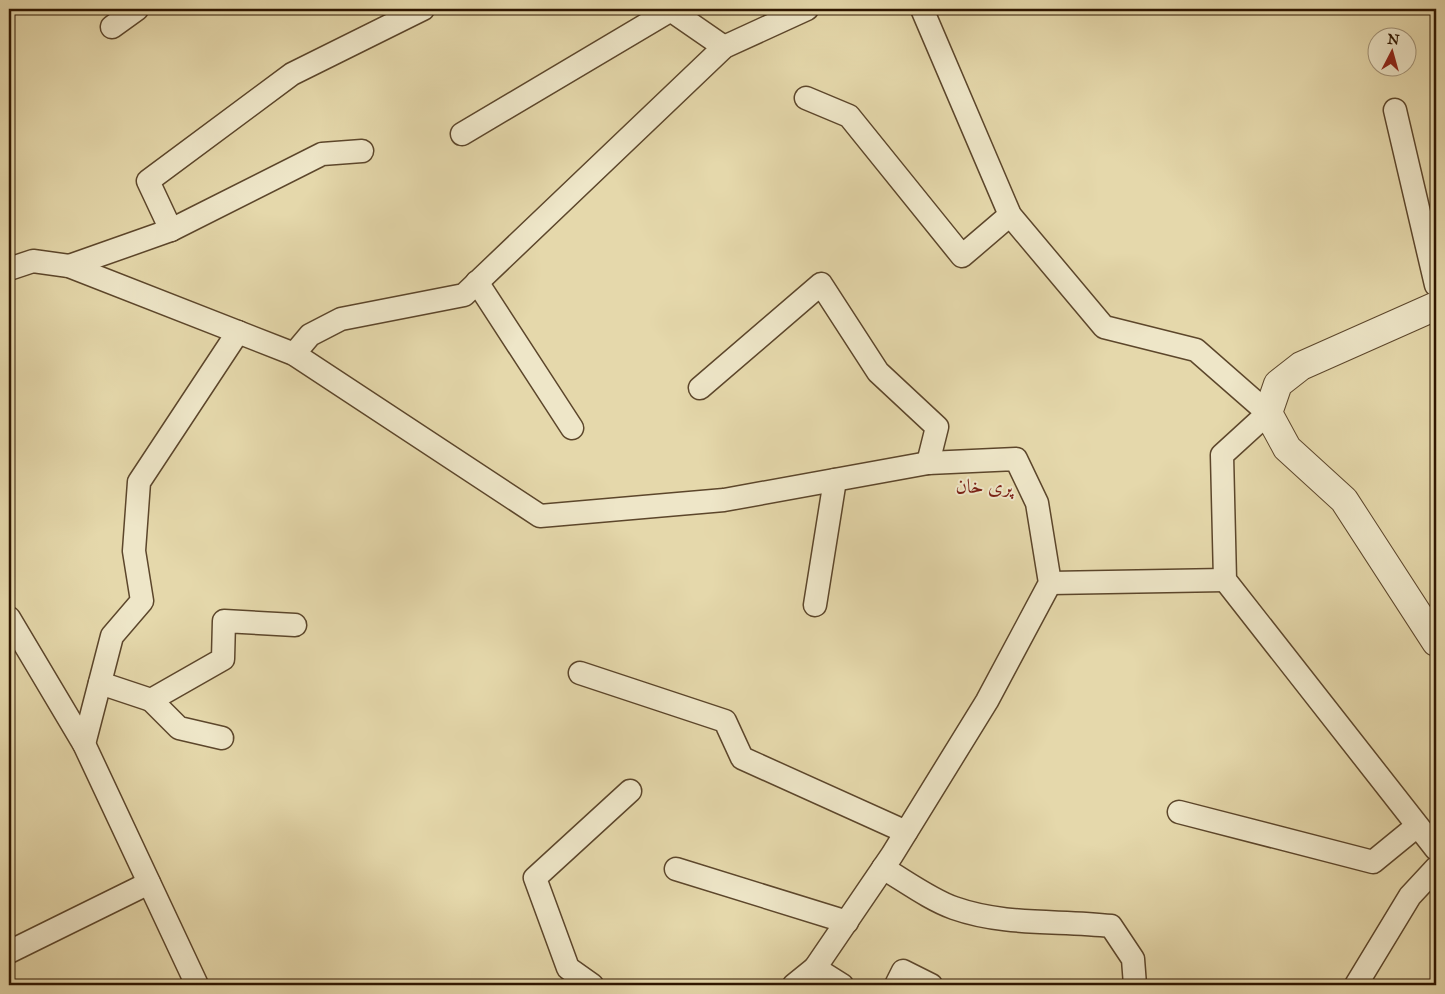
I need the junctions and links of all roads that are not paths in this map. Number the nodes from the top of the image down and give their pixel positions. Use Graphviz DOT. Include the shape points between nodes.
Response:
graph roads {
  1 [pos="137,9"];
  2 [pos="423,9"];
  3 [pos="670,9"];
  4 [pos="808,9"];
  5 [pos="922,9"];
  6 [pos="112,27"];
  7 [pos="724,47"];
  8 [pos="806,98"];
  9 [pos="1395,110"];
  10 [pos="462,134"];
  11 [pos="362,151"];
  12 [pos="1010,215"];
  13 [pos="171,230"];
  14 [pos="69,266"];
  15 [pos="9,269"];
  16 [pos="477,282"];
  17 [pos="1436,285"];
  18 [pos="1436,306"];
  19 [pos="238,332"];
  20 [pos="294,354"];
  21 [pos="700,388"];
  22 [pos="1268,413"];
  23 [pos="572,428"];
  24 [pos="928,462"];
  25 [pos="835,480"];
  26 [pos="1224,580"];
  27 [pos="1050,583"];
  28 [pos="815,605"];
  29 [pos="9,618"];
  30 [pos="295,625"];
  31 [pos="1436,642"];
  32 [pos="580,673"];
  33 [pos="100,683"];
  34 [pos="151,700"];
  35 [pos="222,738"];
  36 [pos="84,744"];
  37 [pos="630,791"];
  38 [pos="1179,812"];
  39 [pos="1417,826"];
  40 [pos="906,832"];
  41 [pos="1436,849"];
  42 [pos="883,868"];
  43 [pos="1436,868"];
  44 [pos="676,869"];
  45 [pos="149,883"];
  46 [pos="847,922"];
  47 [pos="9,952"];
  48 [pos="816,968"];
  49 [pos="189,982"];
  50 [pos="592,985"];
  51 [pos="794,985"];
  52 [pos="842,985"];
  53 [pos="896,985"];
  54 [pos="931,985"];
  55 [pos="1135,985"];
  56 [pos="1356,985"];
  1 -- 6 [label="street"];
  2 -- 13 [label="street" via="292,74 148,181"];
  3 -- 7 [label="street"];
  3 -- 10 [label="street"];
  4 -- 7 [label="street"];
  5 -- 12 [label="street"];
  7 -- 16 [label="street"];
  8 -- 12 [label="street" via="850,116 962,256"];
  9 -- 17 [label="street"];
  11 -- 13 [label="street" via="322,154"];
  12 -- 22 [label="street" via="1104,327 1196,350"];
  13 -- 14 [label="street"];
  14 -- 15 [label="street" via="33,260"];
  14 -- 19 [label="street"];
  16 -- 20 [label="street" via="464,296 341,319 310,335"];
  16 -- 23 [label="street"];
  18 -- 22 [label="street" via="1301,366 1278,384"];
  19 -- 20 [label="street"];
  19 -- 33 [label="street" via="139,482 134,551 142,601 112,636"];
  20 -- 25 [label="street" via="540,516 724,500"];
  21 -- 24 [label="street" via="821,284 878,372 937,427"];
  22 -- 26 [label="street" via="1222,455"];
  22 -- 31 [label="street" via="1287,448 1344,500"];
  24 -- 25 [label="street"];
  24 -- 27 [label="street" via="1016,459 1037,503"];
  25 -- 28 [label="street"];
  26 -- 27 [label="street"];
  26 -- 39 [label="street"];
  27 -- 40 [label="street" via="987,702"];
  29 -- 36 [label="street"];
  30 -- 34 [label="street" via="224,621 223,659"];
  32 -- 40 [label="street" via="725,721 742,758"];
  33 -- 34 [label="street"];
  33 -- 36 [label="street"];
  34 -- 35 [label="street" via="179,728"];
  36 -- 45 [label="street"];
  37 -- 50 [label="street" via="536,878 568,968"];
  38 -- 39 [label="street" via="1373,862"];
  39 -- 41 [label="street"];
  40 -- 42 [label="street"];
  42 -- 46 [label="street"];
  42 -- 55 [label="street" via="953,908 1011,922 1067,921 1111,926 1133,959"];
  43 -- 56 [label="street" via="1410,896"];
  44 -- 46 [label="street"];
  45 -- 47 [label="street"];
  45 -- 49 [label="street"];
  46 -- 48 [label="street"];
  48 -- 51 [label="street"];
  48 -- 52 [label="street"];
  53 -- 54 [label="street" via="903,971"];
}
